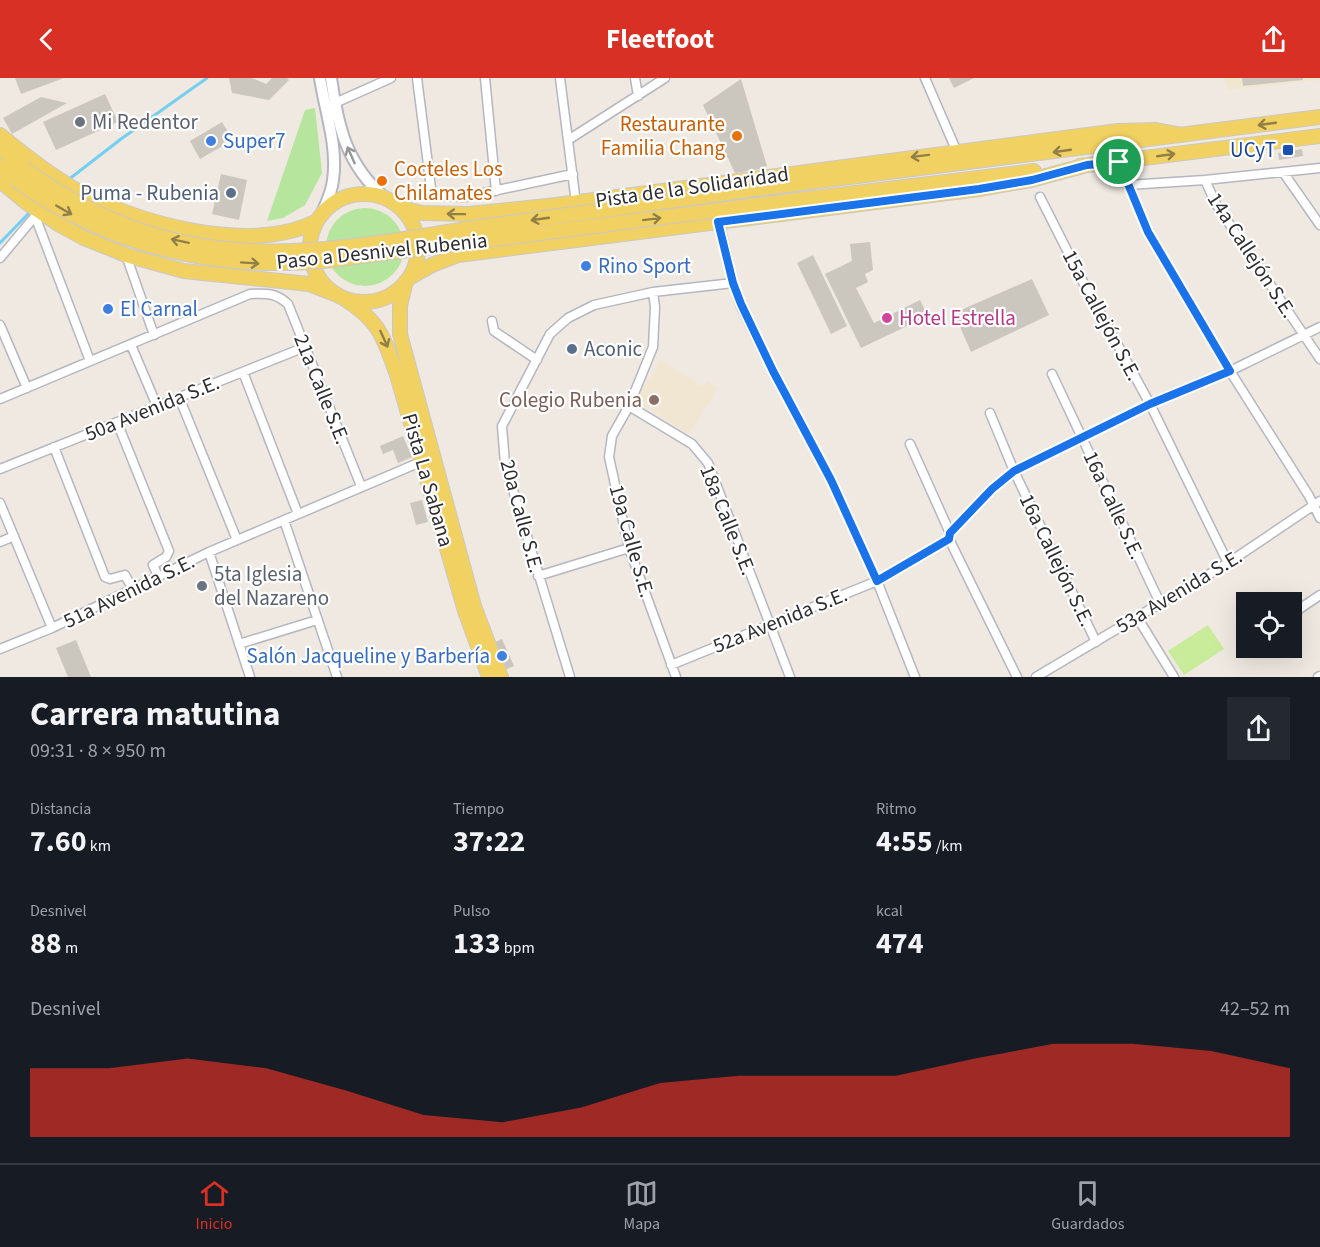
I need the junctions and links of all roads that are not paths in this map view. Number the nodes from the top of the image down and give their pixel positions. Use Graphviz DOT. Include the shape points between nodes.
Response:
graph roads {
  1 [pos="320,78"];
  2 [pos="331,78"];
  3 [pos="391,78"];
  4 [pos="417,78"];
  5 [pos="485,78"];
  6 [pos="560,78"];
  7 [pos="635,78"];
  8 [pos="665,78"];
  9 [pos="926,78"];
  10 [pos="638,96"];
  11 [pos="335,103"];
  12 [pos="1320,117"];
  13 [pos="0,135"];
  14 [pos="1182,135"];
  15 [pos="1320,136"];
  16 [pos="568,140"];
  17 [pos="0,149"];
  18 [pos="957,152"];
  19 [pos="1119,162"];
  20 [pos="1087,165"];
  21 [pos="0,167"];
  22 [pos="1320,168"];
  23 [pos="1282,172"];
  24 [pos="19,174"];
  25 [pos="573,174"];
  26 [pos="1205,180"];
  27 [pos="0,181"];
  28 [pos="1128,185"];
  29 [pos="764,188"];
  30 [pos="496,190"];
  31 [pos="417,195"];
  32 [pos="432,196"];
  33 [pos="1040,197"];
  34 [pos="386,199"];
  35 [pos="576,203"];
  36 [pos="765,204"];
  37 [pos="37,214"];
  38 [pos="319,218"];
  39 [pos="718,222"];
  40 [pos="1320,225"];
  41 [pos="126,255"];
  42 [pos="0,258"];
  43 [pos="407,280"];
  44 [pos="733,283"];
  45 [pos="653,292"];
  46 [pos="342,297"];
  47 [pos="492,321"];
  48 [pos="0,325"];
  49 [pos="1320,327"];
  50 [pos="154,335"];
  51 [pos="1305,336"];
  52 [pos="131,345"];
  53 [pos="305,347"];
  54 [pos="1320,359"];
  55 [pos="537,360"];
  56 [pos="90,361"];
  57 [pos="1230,371"];
  58 [pos="243,372"];
  59 [pos="1052,374"];
  60 [pos="27,388"];
  61 [pos="179,397"];
  62 [pos="0,399"];
  63 [pos="1150,404"];
  64 [pos="157,406"];
  65 [pos="629,406"];
  66 [pos="990,413"];
  67 [pos="117,422"];
  68 [pos="1082,437"];
  69 [pos="910,444"];
  70 [pos="54,447"];
  71 [pos="423,461"];
  72 [pos="0,469"];
  73 [pos="1014,471"];
  74 [pos="361,486"];
  75 [pos="0,503"];
  76 [pos="1317,503"];
  77 [pos="298,513"];
  78 [pos="1320,518"];
  79 [pos="284,520"];
  80 [pos="14,536"];
  81 [pos="950,536"];
  82 [pos="237,540"];
  83 [pos="0,542"];
  84 [pos="629,548"];
  85 [pos="209,552"];
  86 [pos="1228,563"];
  87 [pos="158,576"];
  88 [pos="538,576"];
  89 [pos="877,581"];
  90 [pos="132,588"];
  91 [pos="1320,595"];
  92 [pos="1160,603"];
  93 [pos="1302,607"];
  94 [pos="1137,617"];
  95 [pos="317,620"];
  96 [pos="769,625"];
  97 [pos="52,628"];
  98 [pos="1096,642"];
  99 [pos="239,644"];
  100 [pos="0,649"];
  101 [pos="671,665"];
  102 [pos="250,677"];
  103 [pos="337,677"];
  104 [pos="489,677"];
  105 [pos="501,677"];
  106 [pos="570,677"];
  107 [pos="676,677"];
  108 [pos="790,677"];
  109 [pos="915,677"];
  110 [pos="1017,677"];
  111 [pos="1036,677"];
  112 [pos="1174,677"];
  1 -- 38 [label="street" via="334,168 331,189"];
  2 -- 11 [label="street"];
  3 -- 11 [label="street"];
  4 -- 32 [label="street"];
  5 -- 30 [label="street"];
  6 -- 16 [label="street"];
  7 -- 10 [label="street"];
  8 -- 10 [label="street"];
  9 -- 18 [label="street"];
  10 -- 16 [label="street"];
  34 -- 11 [label="street, one-way" via="352,159"];
  12 -- 14 [label="main road, Pista de la Solidaridad, one-way"];
  13 -- 38 [label="main road" via="72,188 144,218 241,237 281,234 304,228"];
  14 -- 18 [label="main road, Pista de la Solidaridad" via="1135,130"];
  14 -- 29 [label="main road, Pista de la Solidaridad, one-way"];
  19 -- 15 [label="main road, Pista de la Solidaridad, one-way"];
  16 -- 25 [label="street"];
  17 -- 24 [label="main road"];
  18 -- 35 [label="main road, Pista de la Solidaridad, one-way"];
  19 -- 20 [label="main road, Pista de la Solidaridad"];
  19 -- 28 [label="street"];
  20 -- 36 [label="main road, Pista de la Solidaridad"];
  20 -- 39 [label="main road, Pista de la Solidaridad" via="979,189"];
  21 -- 24 [label="main road"];
  22 -- 23 [label="street"];
  23 -- 26 [label="street"];
  23 -- 40 [label="street"];
  29 -- 24 [label="main road, Paso a Desnivel Rubenia, one-way, bridge" via="348,246 272,252 201,246 132,229"];
  24 -- 36 [label="main road, Paso a Desnivel Rubenia, one-way, bridge" via="67,212 124,238 186,255 252,264 324,261"];
  25 -- 30 [label="street"];
  25 -- 35 [label="street"];
  26 -- 28 [label="street"];
  26 -- 51 [label="street, 14a Callejón S.E." via="1216,204"];
  27 -- 37 [label="main road"];
  28 -- 57 [label="street" via="1148,232"];
  30 -- 32 [label="street" via="465,197"];
  31 -- 32 [label="street"];
  33 -- 63 [label="street, 15a Callejón S.E."];
  35 -- 34 [label="main road, Pista de la Solidaridad, one-way" via="469,214 422,213"];
  34 -- 38 [label="main road" via="367,194 350,196 334,203"];
  34 -- 43 [label="main road" via="404,212 417,237 417,258"];
  37 -- 41 [label="main road"];
  37 -- 42 [label="street"];
  37 -- 56 [label="street"];
  38 -- 46 [label="main road" via="311,240 312,261 320,279"];
  39 -- 43 [label="main road, Pista de la Solidaridad" via="458,255"];
  39 -- 44 [label="street"];
  41 -- 46 [label="main road" via="184,270 309,284"];
  41 -- 50 [label="street"];
  43 -- 46 [label="main road" via="381,299 362,302"];
  43 -- 105 [label="main road, Pista La Sabana" via="400,306 400,334 474,606"];
  44 -- 45 [label="street"];
  44 -- 89 [label="street"];
  45 -- 55 [label="street" via="594,305 568,318 550,334"];
  45 -- 65 [label="street" via="653,347"];
  46 -- 71 [label="main road, Pista La Sabana, one-way" via="367,315 381,332"];
  47 -- 55 [label="street" via="494,331"];
  48 -- 60 [label="street"];
  49 -- 51 [label="street, 52a Avenida S.E."];
  50 -- 52 [label="street"];
  50 -- 53 [label="street, 21a Calle S.E." via="250,294 268,293 288,304"];
  51 -- 54 [label="street, 14a Callejón S.E."];
  51 -- 57 [label="street, 52a Avenida S.E."];
  52 -- 56 [label="street"];
  52 -- 64 [label="street"];
  53 -- 58 [label="street, 50a Avenida S.E."];
  53 -- 74 [label="street, 21a Calle S.E."];
  55 -- 88 [label="street, 20a Calle S.E." via="502,426 505,464"];
  56 -- 60 [label="street"];
  57 -- 63 [label="street, 52a Avenida S.E."];
  57 -- 76 [label="street"];
  58 -- 61 [label="street, 50a Avenida S.E."];
  58 -- 77 [label="street"];
  59 -- 68 [label="street, 16a Calle S.E."];
  60 -- 62 [label="street"];
  61 -- 64 [label="street, 50a Avenida S.E."];
  61 -- 82 [label="street"];
  63 -- 68 [label="street, 52a Avenida S.E."];
  63 -- 86 [label="street, 15a Callejón S.E."];
  64 -- 67 [label="street, 50a Avenida S.E."];
  65 -- 84 [label="street, 19a Calle S.E." via="612,436 609,457"];
  65 -- 96 [label="street, 18a Calle S.E." via="692,444 708,463"];
  66 -- 73 [label="street, 16a Callejón S.E."];
  67 -- 70 [label="street, 50a Avenida S.E."];
  67 -- 87 [label="street" via="169,551 169,555 153,565"];
  68 -- 73 [label="street, 52a Avenida S.E."];
  68 -- 92 [label="street, 16a Calle S.E."];
  69 -- 81 [label="street"];
  70 -- 72 [label="street, 50a Avenida S.E."];
  70 -- 90 [label="street" via="105,577 125,575"];
  71 -- 74 [label="street, 51a Avenida S.E."];
  71 -- 104 [label="main road, Pista La Sabana" via="465,610"];
  73 -- 81 [label="street, 52a Avenida S.E." via="992,489"];
  73 -- 98 [label="street, 16a Callejón S.E."];
  74 -- 77 [label="street, 51a Avenida S.E."];
  75 -- 80 [label="street"];
  76 -- 78 [label="street"];
  76 -- 86 [label="street, 53a Avenida S.E."];
  77 -- 79 [label="street, 51a Avenida S.E."];
  79 -- 82 [label="street, 51a Avenida S.E."];
  79 -- 95 [label="street"];
  80 -- 83 [label="street"];
  80 -- 97 [label="street"];
  81 -- 89 [label="street, 52a Avenida S.E."];
  81 -- 110 [label="street"];
  82 -- 85 [label="street, 51a Avenida S.E."];
  84 -- 88 [label="street"];
  84 -- 101 [label="street, 19a Calle S.E."];
  85 -- 87 [label="street, 51a Avenida S.E."];
  85 -- 99 [label="street"];
  86 -- 92 [label="street, 53a Avenida S.E."];
  87 -- 90 [label="street, 51a Avenida S.E."];
  88 -- 106 [label="street, 20a Calle S.E."];
  89 -- 96 [label="street, 52a Avenida S.E."];
  89 -- 109 [label="street"];
  90 -- 97 [label="street, 51a Avenida S.E."];
  91 -- 93 [label="street"];
  92 -- 94 [label="street, 53a Avenida S.E."];
  94 -- 98 [label="street, 53a Avenida S.E."];
  94 -- 112 [label="street"];
  95 -- 99 [label="street"];
  95 -- 103 [label="street"];
  96 -- 101 [label="street, 52a Avenida S.E."];
  96 -- 108 [label="street, 18a Calle S.E."];
  97 -- 100 [label="street, 51a Avenida S.E."];
  98 -- 111 [label="street, 53a Avenida S.E."];
  99 -- 102 [label="street"];
  101 -- 107 [label="street, 19a Calle S.E."];
}
